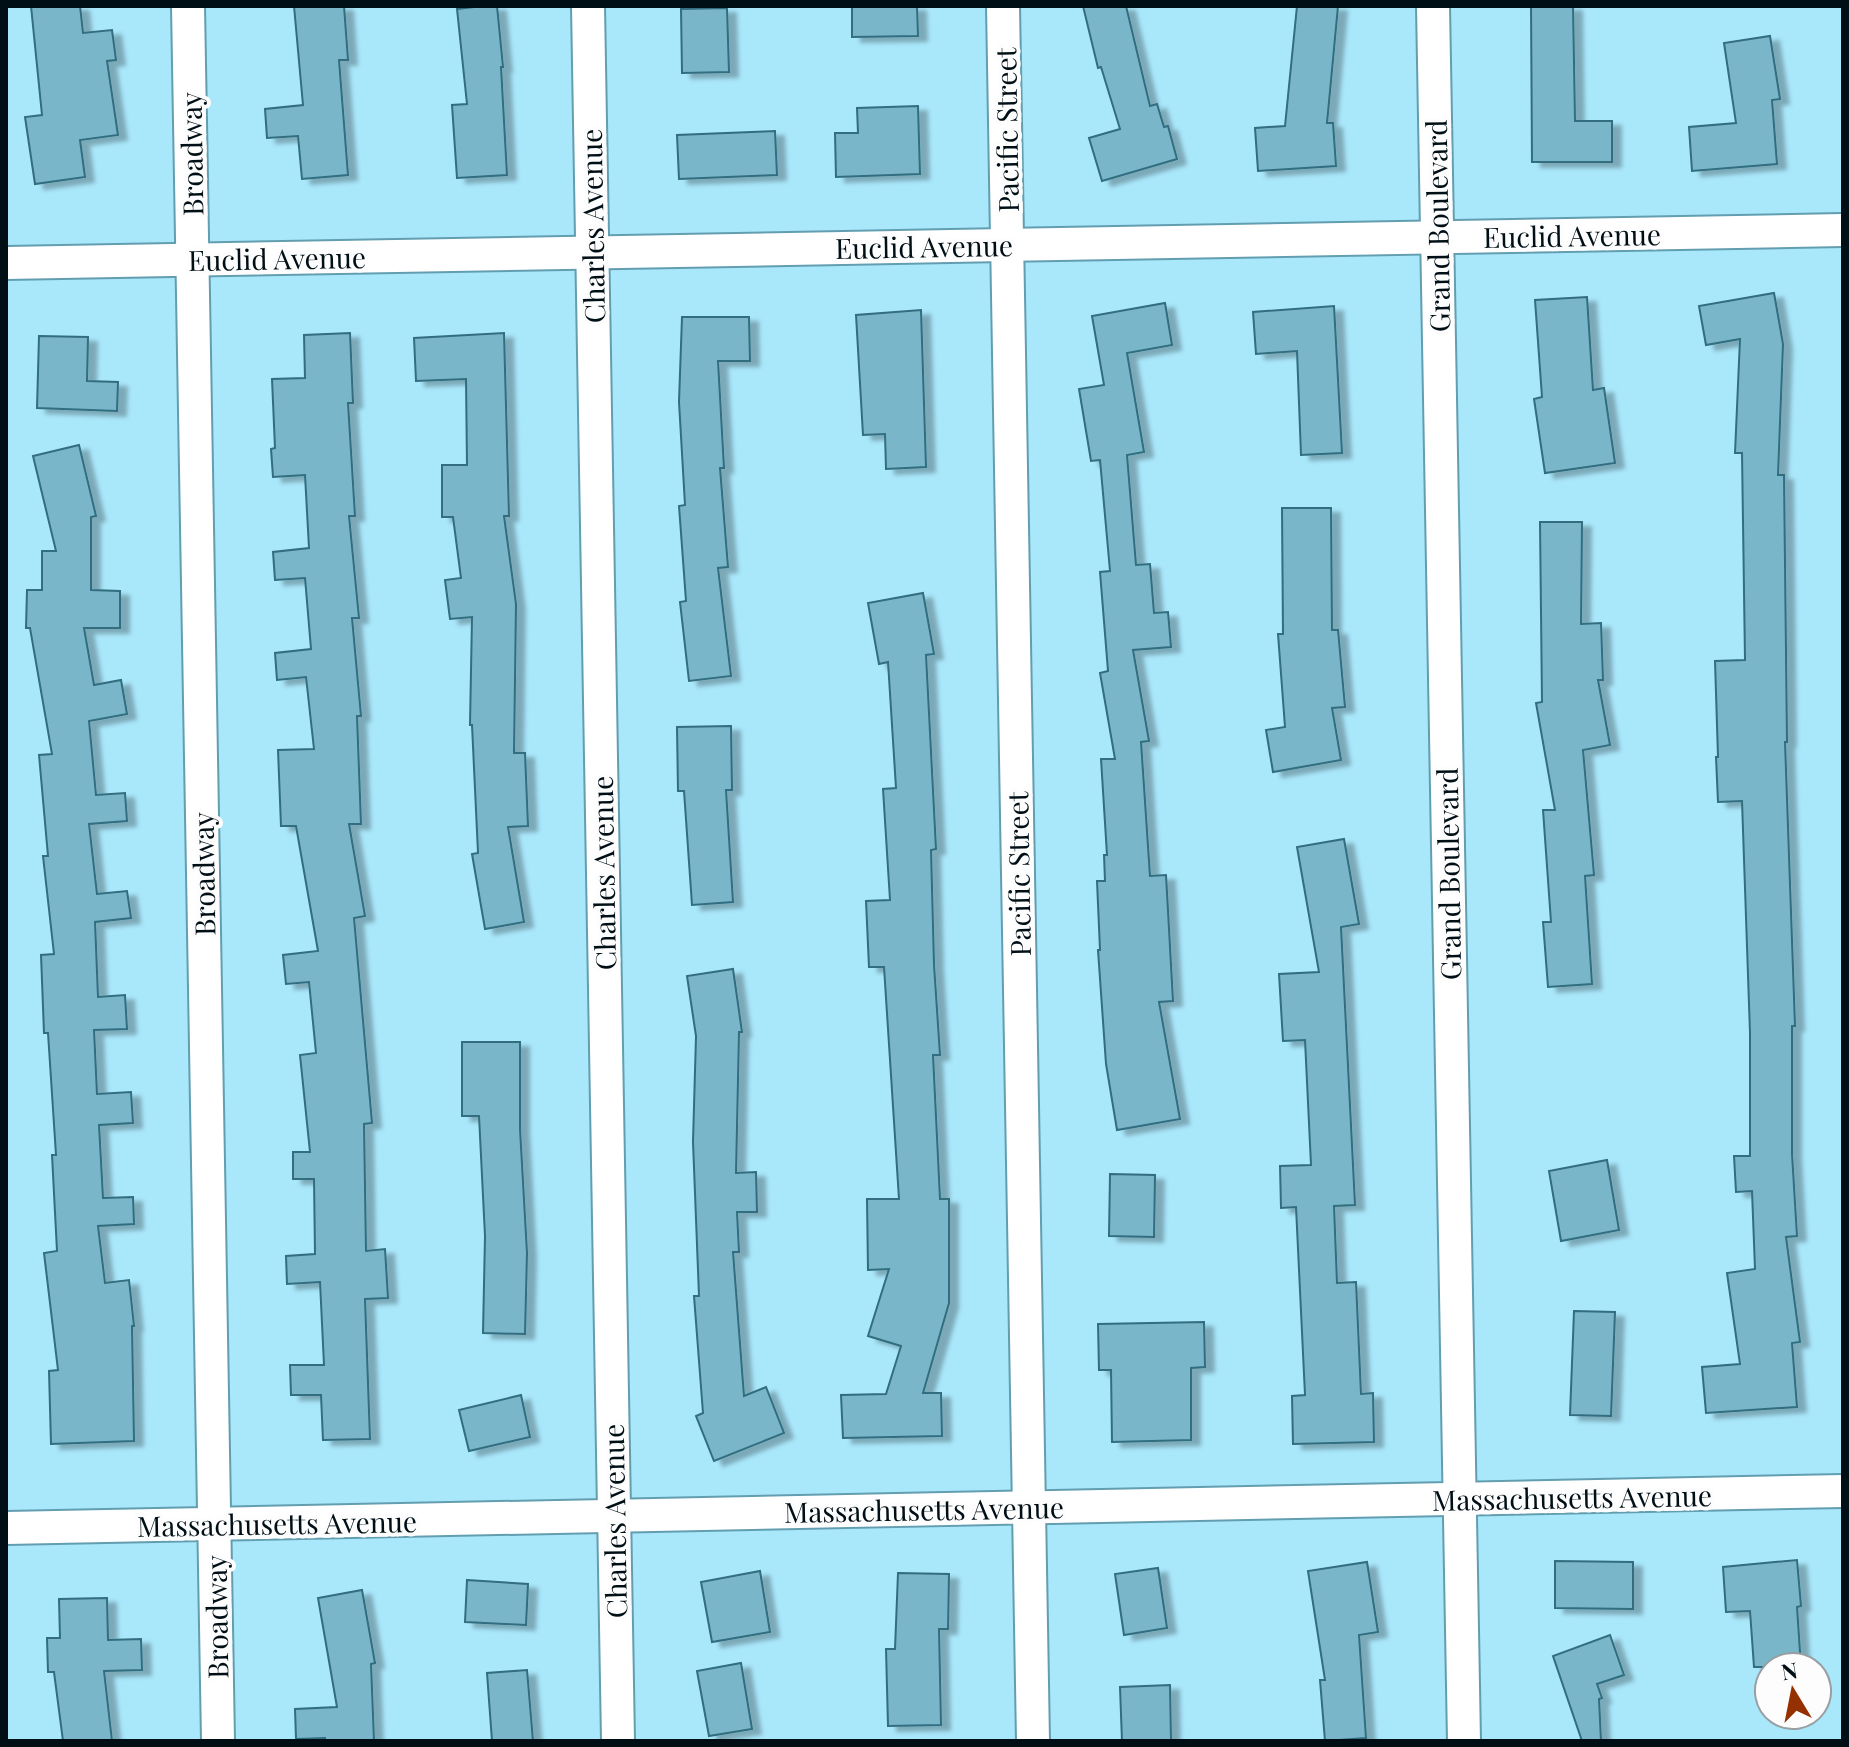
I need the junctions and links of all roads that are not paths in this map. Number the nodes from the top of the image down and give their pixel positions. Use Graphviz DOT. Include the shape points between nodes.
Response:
graph roads {
  1 [pos="188,6"];
  2 [pos="588,6"];
  3 [pos="1003,6"];
  4 [pos="1433,6"];
  5 [pos="1843,230"];
  6 [pos="1437,238"];
  7 [pos="1008,244"];
  8 [pos="593,252"];
  9 [pos="192,259"];
  10 [pos="6,263"];
  11 [pos="1843,1491"];
  12 [pos="1460,1499"];
  13 [pos="1029,1507"];
  14 [pos="614,1516"];
  15 [pos="214,1524"];
  16 [pos="6,1528"];
  17 [pos="218,1741"];
  18 [pos="618,1741"];
  19 [pos="1033,1741"];
  20 [pos="1464,1741"];
  1 -- 9 [label="street, Broadway"];
  2 -- 8 [label="street, Charles Avenue"];
  3 -- 7 [label="street, Pacific Street"];
  4 -- 6 [label="street, Grand Boulevard"];
  5 -- 6 [label="street, Euclid Avenue"];
  6 -- 7 [label="street, Euclid Avenue"];
  6 -- 12 [label="street, Grand Boulevard"];
  7 -- 8 [label="street, Euclid Avenue"];
  7 -- 13 [label="street, Pacific Street"];
  8 -- 9 [label="street, Euclid Avenue"];
  8 -- 14 [label="street, Charles Avenue"];
  9 -- 10 [label="street, Euclid Avenue"];
  9 -- 15 [label="street, Broadway"];
  11 -- 12 [label="street, Massachusetts Avenue"];
  12 -- 13 [label="street, Massachusetts Avenue"];
  12 -- 20 [label="street, Grand Boulevard"];
  13 -- 14 [label="street, Massachusetts Avenue"];
  13 -- 19 [label="street, Pacific Street"];
  14 -- 15 [label="street, Massachusetts Avenue"];
  14 -- 18 [label="street, Charles Avenue"];
  15 -- 16 [label="street, Massachusetts Avenue"];
  15 -- 17 [label="street, Broadway"];
}
